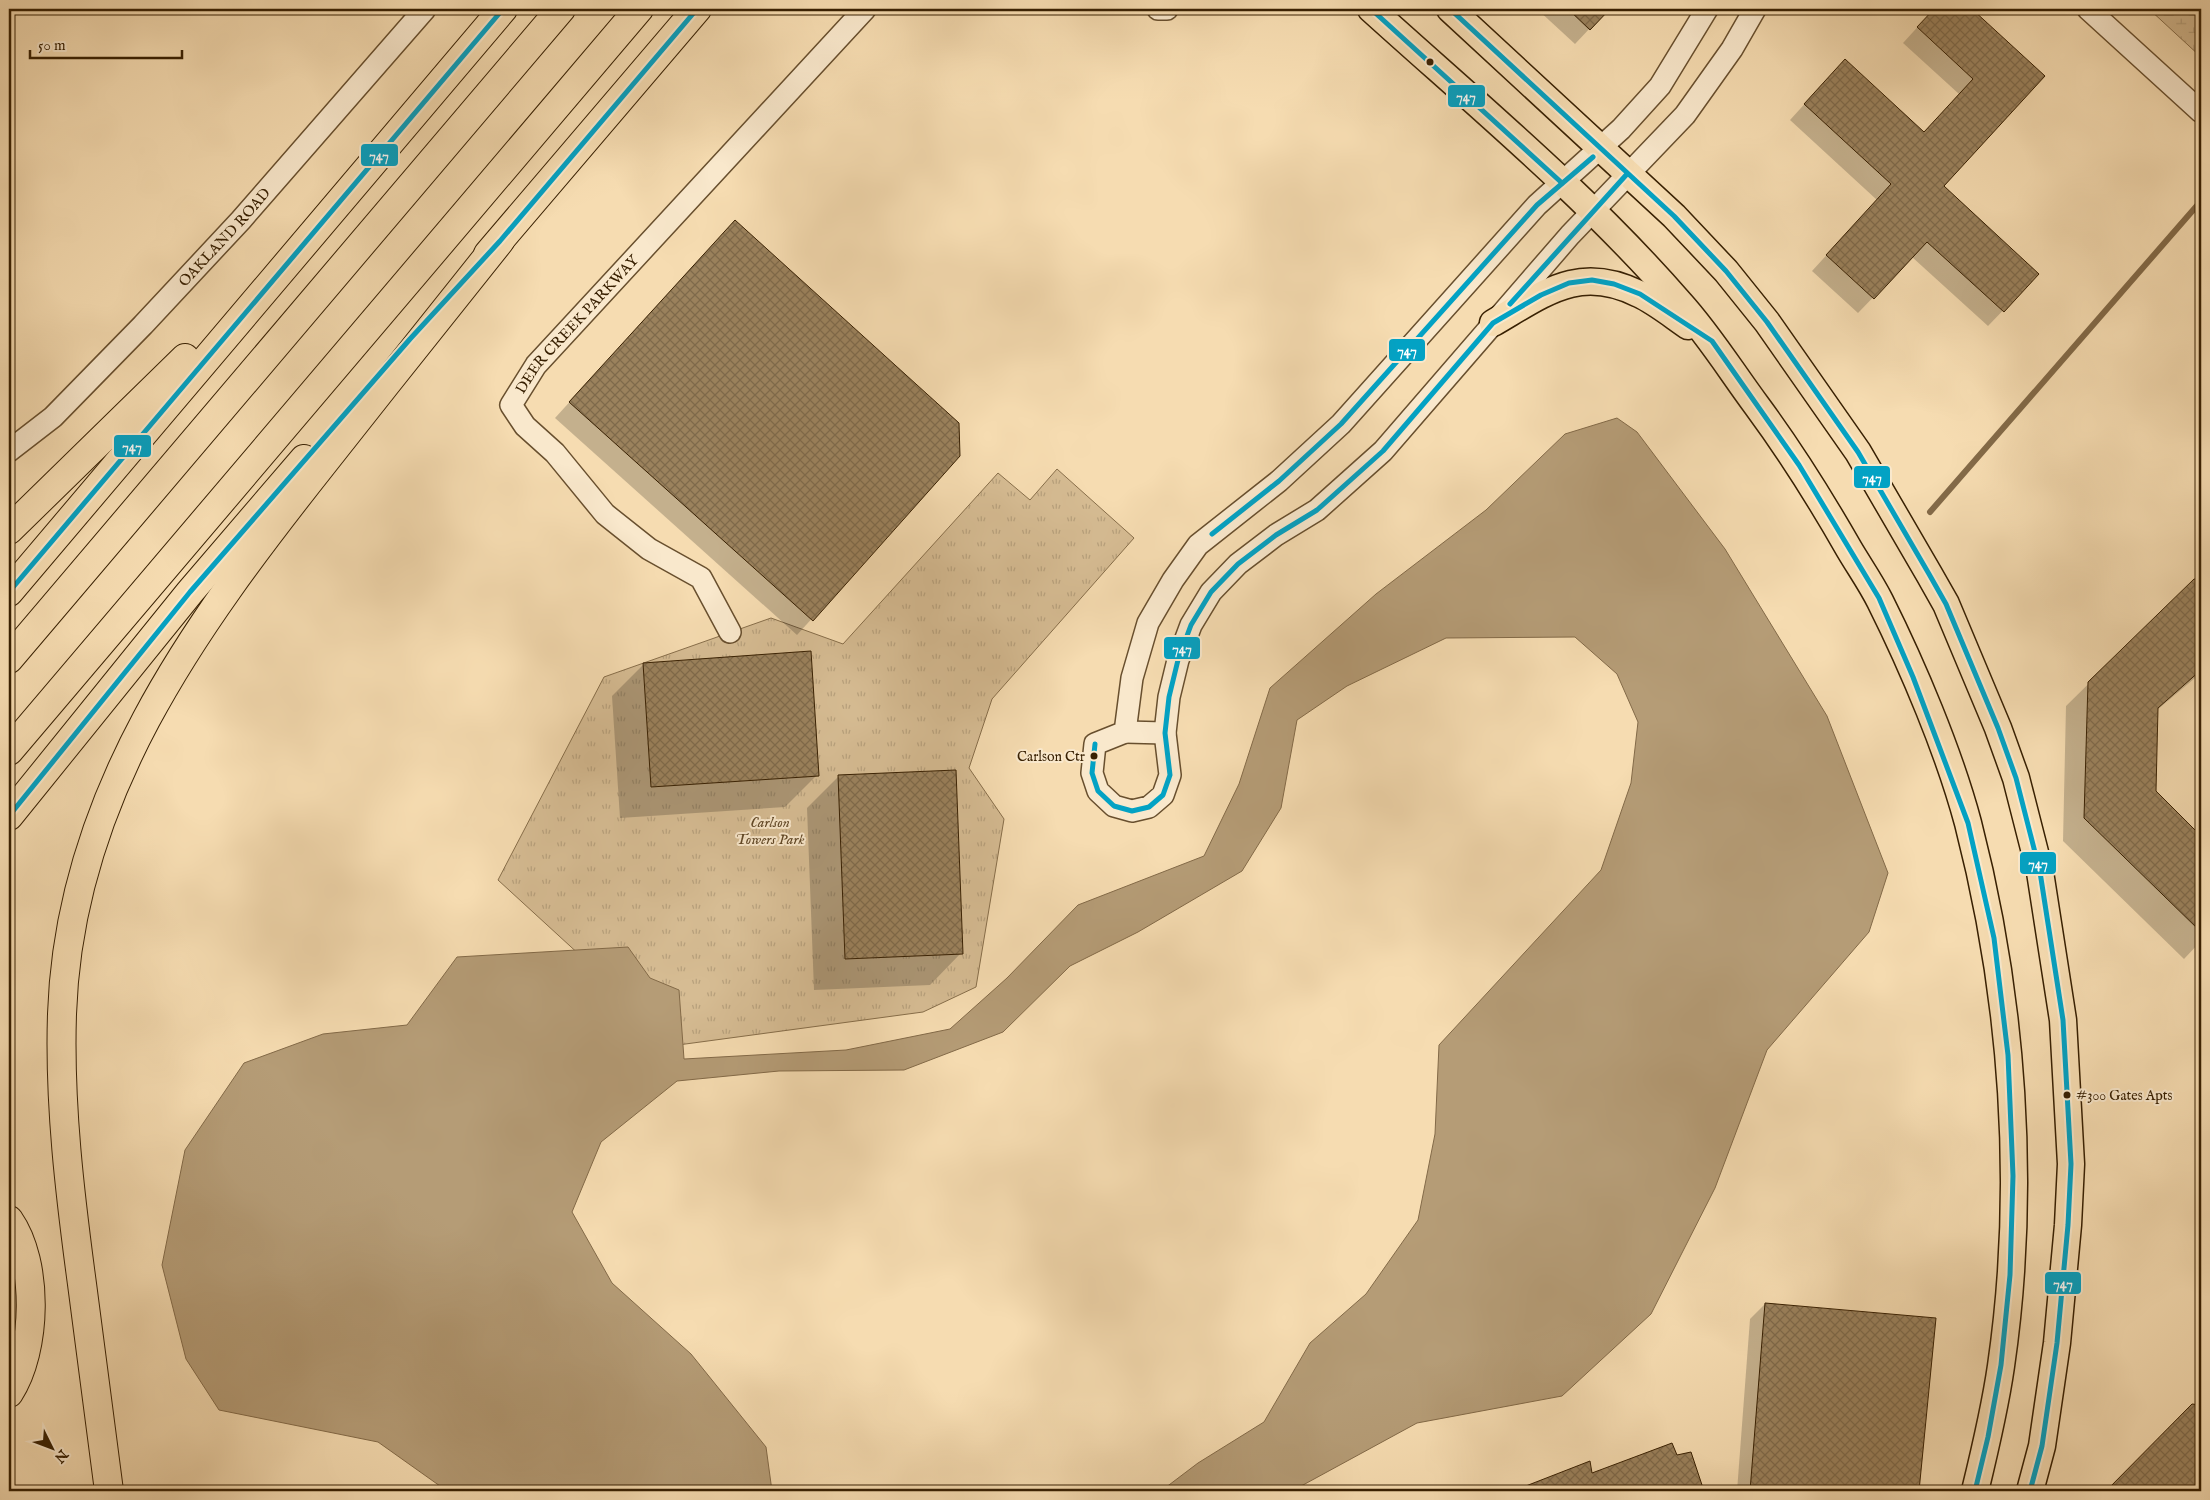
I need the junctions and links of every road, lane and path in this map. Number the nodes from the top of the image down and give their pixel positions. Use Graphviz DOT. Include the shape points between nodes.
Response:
graph roads {
  1 [pos="425,9"];
  2 [pos="503,9"];
  3 [pos="561,9"];
  4 [pos="639,9"];
  5 [pos="697,9"];
  6 [pos="865,9"];
  7 [pos="1158,9"];
  8 [pos="1167,9"];
  9 [pos="1371,9"];
  10 [pos="1450,9"];
  11 [pos="1707,9"];
  12 [pos="1755,9"];
  13 [pos="2088,9"];
  14 [pos="2201,112"];
  15 [pos="1601,150"];
  16 [pos="1627,174"];
  17 [pos="1562,183"];
  18 [pos="1592,211"];
  19 [pos="332,212"];
  20 [pos="500,241"];
  21 [pos="1493,323"];
  22 [pos="1712,341"];
  23 [pos="9,451"];
  24 [pos="9,530"];
  25 [pos="9,592"];
  26 [pos="730,632"];
  27 [pos="9,658"];
  28 [pos="1125,732"];
  29 [pos="1165,733"];
  30 [pos="9,751"];
  31 [pos="9,816"];
  32 [pos="9,1220"];
  33 [pos="9,1394"];
  34 [pos="109,1491"];
  35 [pos="1975,1491"];
  36 [pos="2030,1491"];
  1 -- 23 [label="street, OAKLAND ROAD" via="241,220 143,325 53,417"];
  2 -- 19 [label="highway"];
  3 -- 27 [label="highway"];
  4 -- 30 [label="highway"];
  5 -- 20 [label="highway"];
  6 -- 26 [label="street, DEER CREEK PARKWAY" via="536,364 511,405 525,426 555,453 605,514 649,549 702,578"];
  7 -- 8 [label="street"];
  9 -- 17 [label="main road"];
  10 -- 15 [label="main road"];
  11 -- 15 [label="street" via="1660,86"];
  12 -- 16 [label="street" via="1708,85 1685,114"];
  13 -- 14 [label="street"];
  15 -- 16 [label="main road"];
  15 -- 17 [label="street"];
  16 -- 18 [label="street"];
  16 -- 36 [label="main road" via="1674,216 1726,272 1767,322 1858,452 1946,604 2016,778 2040,872 2063,1020 2071,1164 2057,1343 2042,1446"];
  17 -- 18 [label="main road"];
  17 -- 28 [label="street" via="1537,205 1340,424 1279,481 1198,545 1148,623 1132,678"];
  18 -- 21 [label="street"];
  18 -- 22 [label="main road"];
  19 -- 24 [label="highway"];
  19 -- 25 [label="highway"];
  20 -- 31 [label="highway" via="190,592"];
  20 -- 34 [label="highway" via="302,490 216,604 139,729 103,813 72,924 62,1036 67,1173"];
  21 -- 22 [label="main road" via="1541,295 1569,283 1592,280 1640,294"];
  21 -- 29 [label="street" via="1383,451 1317,510 1238,564 1211,592 1191,625 1178,660"];
  22 -- 35 [label="main road" via="1799,465 1879,598 1914,677 1968,823 1994,938 2008,1055 2013,1176 2010,1275 2001,1365"];
  28 -- 29 [label="street"];
  28 -- 29 [label="street" via="1095,744 1092,773 1098,792 1114,806 1132,811 1149,806 1163,795 1170,775"];
  32 -- 33 [label="highway" via="26,1264 30,1318 29,1342"];
}
